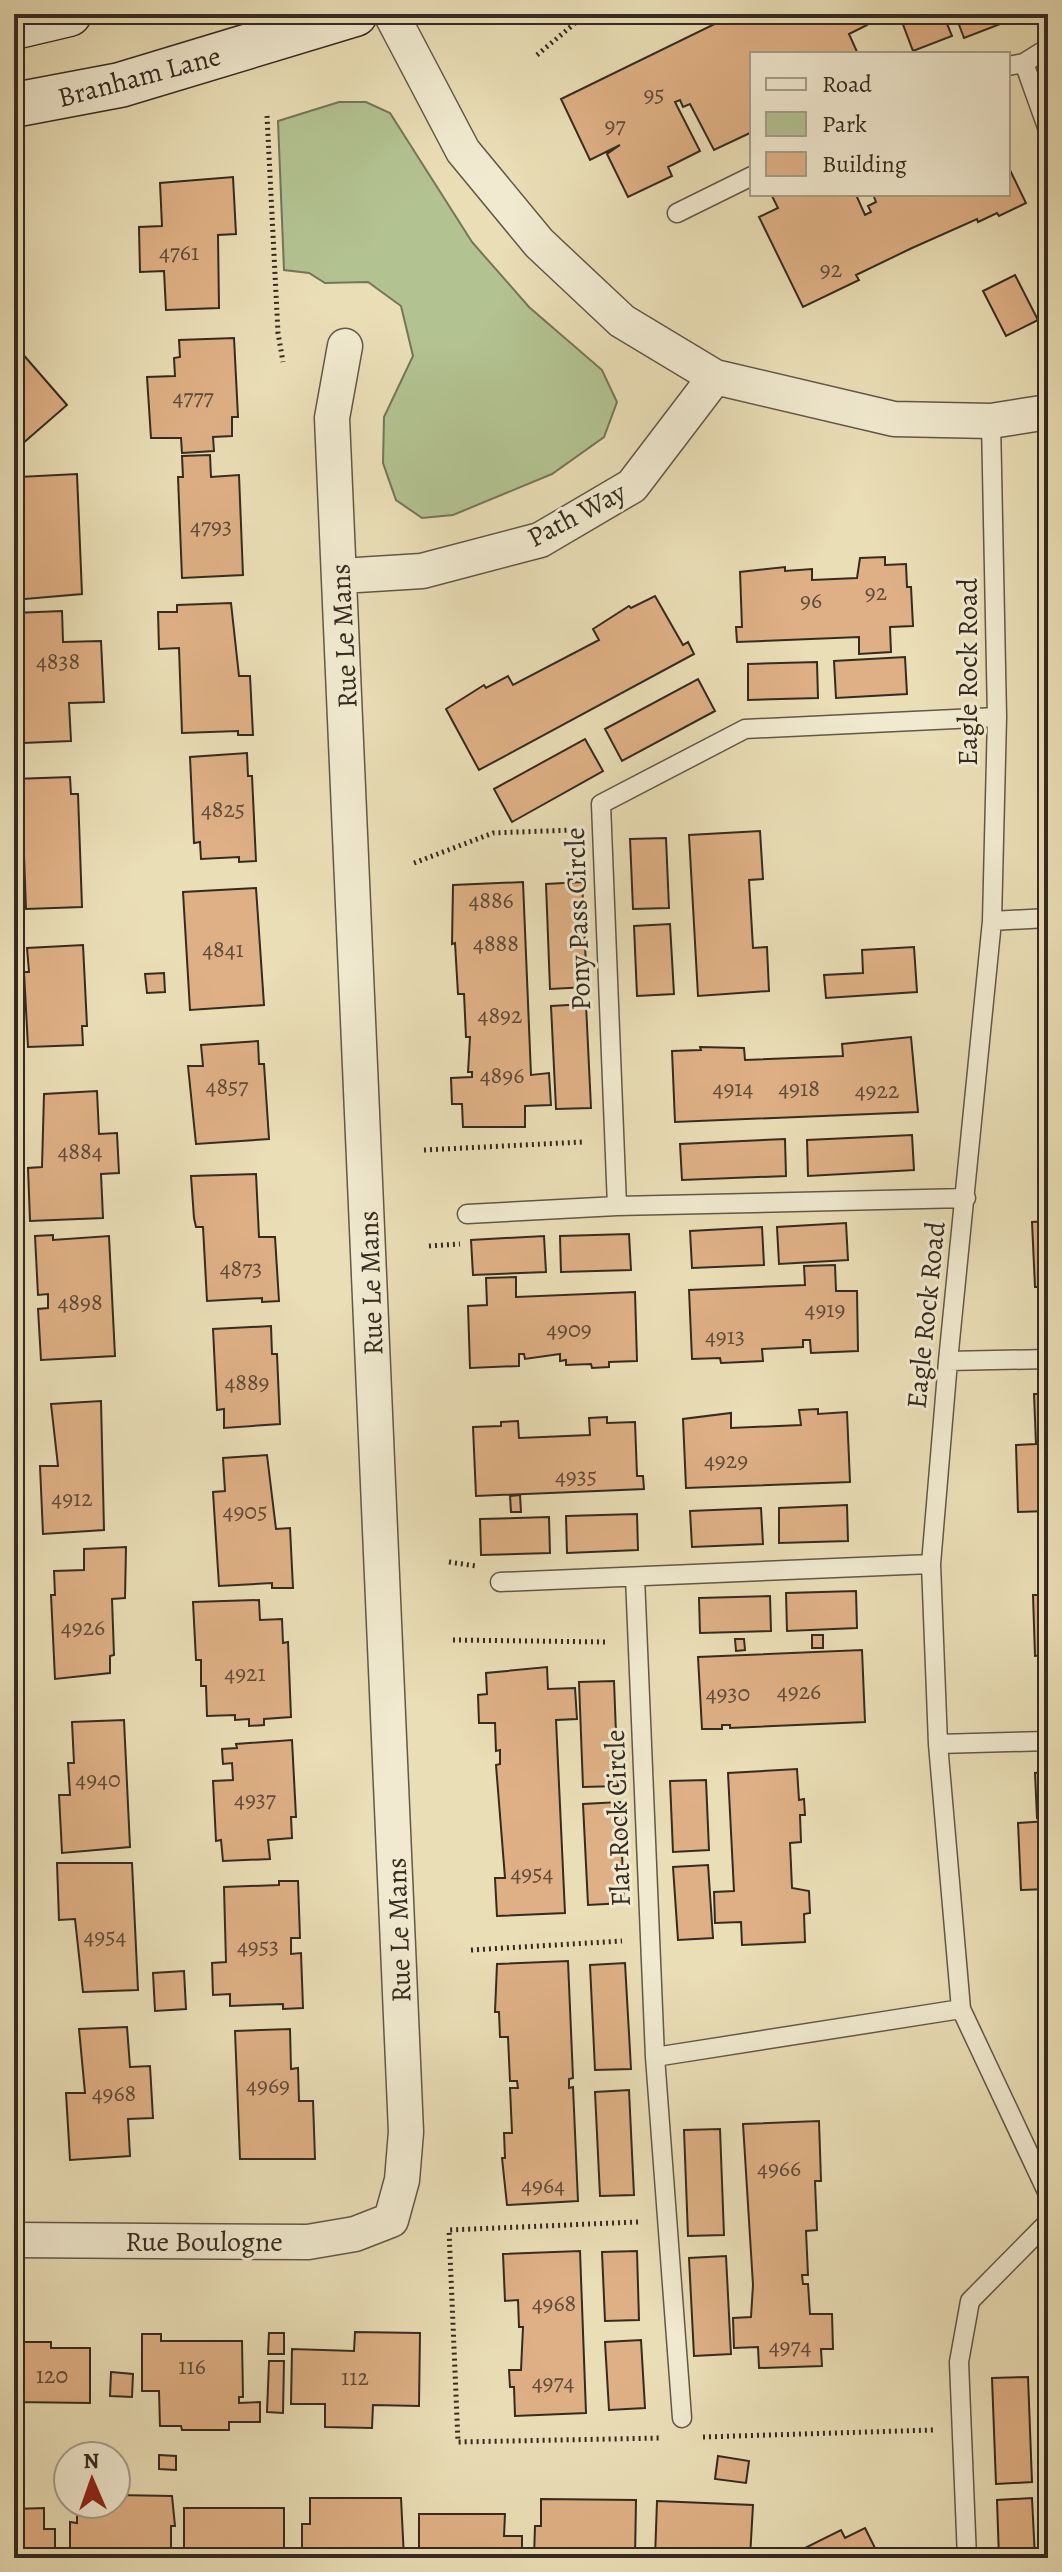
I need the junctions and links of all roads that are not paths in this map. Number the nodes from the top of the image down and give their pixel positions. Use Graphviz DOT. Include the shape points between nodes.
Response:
graph roads {
  1 [pos="69,14"];
  2 [pos="355,14"];
  3 [pos="391,14"];
  4 [pos="14,27"];
  5 [pos="1048,48"];
  6 [pos="1016,65"];
  7 [pos="14,105"];
  8 [pos="1048,130"];
  9 [pos="750,177"];
  10 [pos="677,213"];
  11 [pos="345,346"];
  12 [pos="715,377"];
  13 [pos="1048,412"];
  14 [pos="991,421"];
  15 [pos="341,576"];
  16 [pos="997,717"];
  17 [pos="1048,918"];
  18 [pos="992,921"];
  19 [pos="966,1198"];
  20 [pos="617,1206"];
  21 [pos="467,1214"];
  22 [pos="1048,1359"];
  23 [pos="948,1361"];
  24 [pos="931,1564"];
  25 [pos="635,1577"];
  26 [pos="500,1582"];
  27 [pos="1048,1741"];
  28 [pos="938,1744"];
  29 [pos="961,2009"];
  30 [pos="655,2057"];
  31 [pos="1048,2194"];
  32 [pos="391,2220"];
  33 [pos="1048,2222"];
  34 [pos="14,2240"];
  35 [pos="682,2418"];
  36 [pos="967,2558"];
  1 -- 4 [label="main road"];
  2 -- 7 [label="main road, Branham Lane" via="120,85"];
  3 -- 12 [label="street" via="463,151 539,243 622,321"];
  5 -- 6 [label="lane"];
  6 -- 8 [label="lane"];
  9 -- 10 [label="lane"];
  11 -- 15 [label="street, Rue Le Mans" via="332,418"];
  12 -- 14 [label="street" via="894,419"];
  12 -- 15 [label="street, Path Way" via="632,486 540,540 422,571"];
  13 -- 14 [label="street"];
  14 -- 16 [label="lane, Eagle Rock Road"];
  15 -- 32 [label="street, Rue Le Mans" via="406,2132 402,2180"];
  16 -- 18 [label="lane, Eagle Rock Road"];
  16 -- 20 [label="lane, Pony Pass Circle" via="745,729 601,804"];
  17 -- 18 [label="lane"];
  18 -- 19 [label="lane, Eagle Rock Road"];
  19 -- 20 [label="lane"];
  19 -- 23 [label="lane, Eagle Rock Road"];
  20 -- 21 [label="lane"];
  22 -- 23 [label="lane"];
  23 -- 24 [label="lane, Eagle Rock Road"];
  24 -- 25 [label="lane"];
  24 -- 28 [label="lane, Eagle Rock Road"];
  25 -- 26 [label="lane"];
  25 -- 30 [label="lane, Flat Rock Circle"];
  27 -- 28 [label="lane"];
  28 -- 29 [label="lane, Eagle Rock Road"];
  29 -- 30 [label="lane"];
  29 -- 31 [label="lane, Eagle Rock Road"];
  30 -- 35 [label="lane, Flat Rock Circle"];
  32 -- 34 [label="street, Rue Boulogne" via="355,2234 308,2242"];
  33 -- 36 [label="lane" via="970,2301 959,2362"];
}
